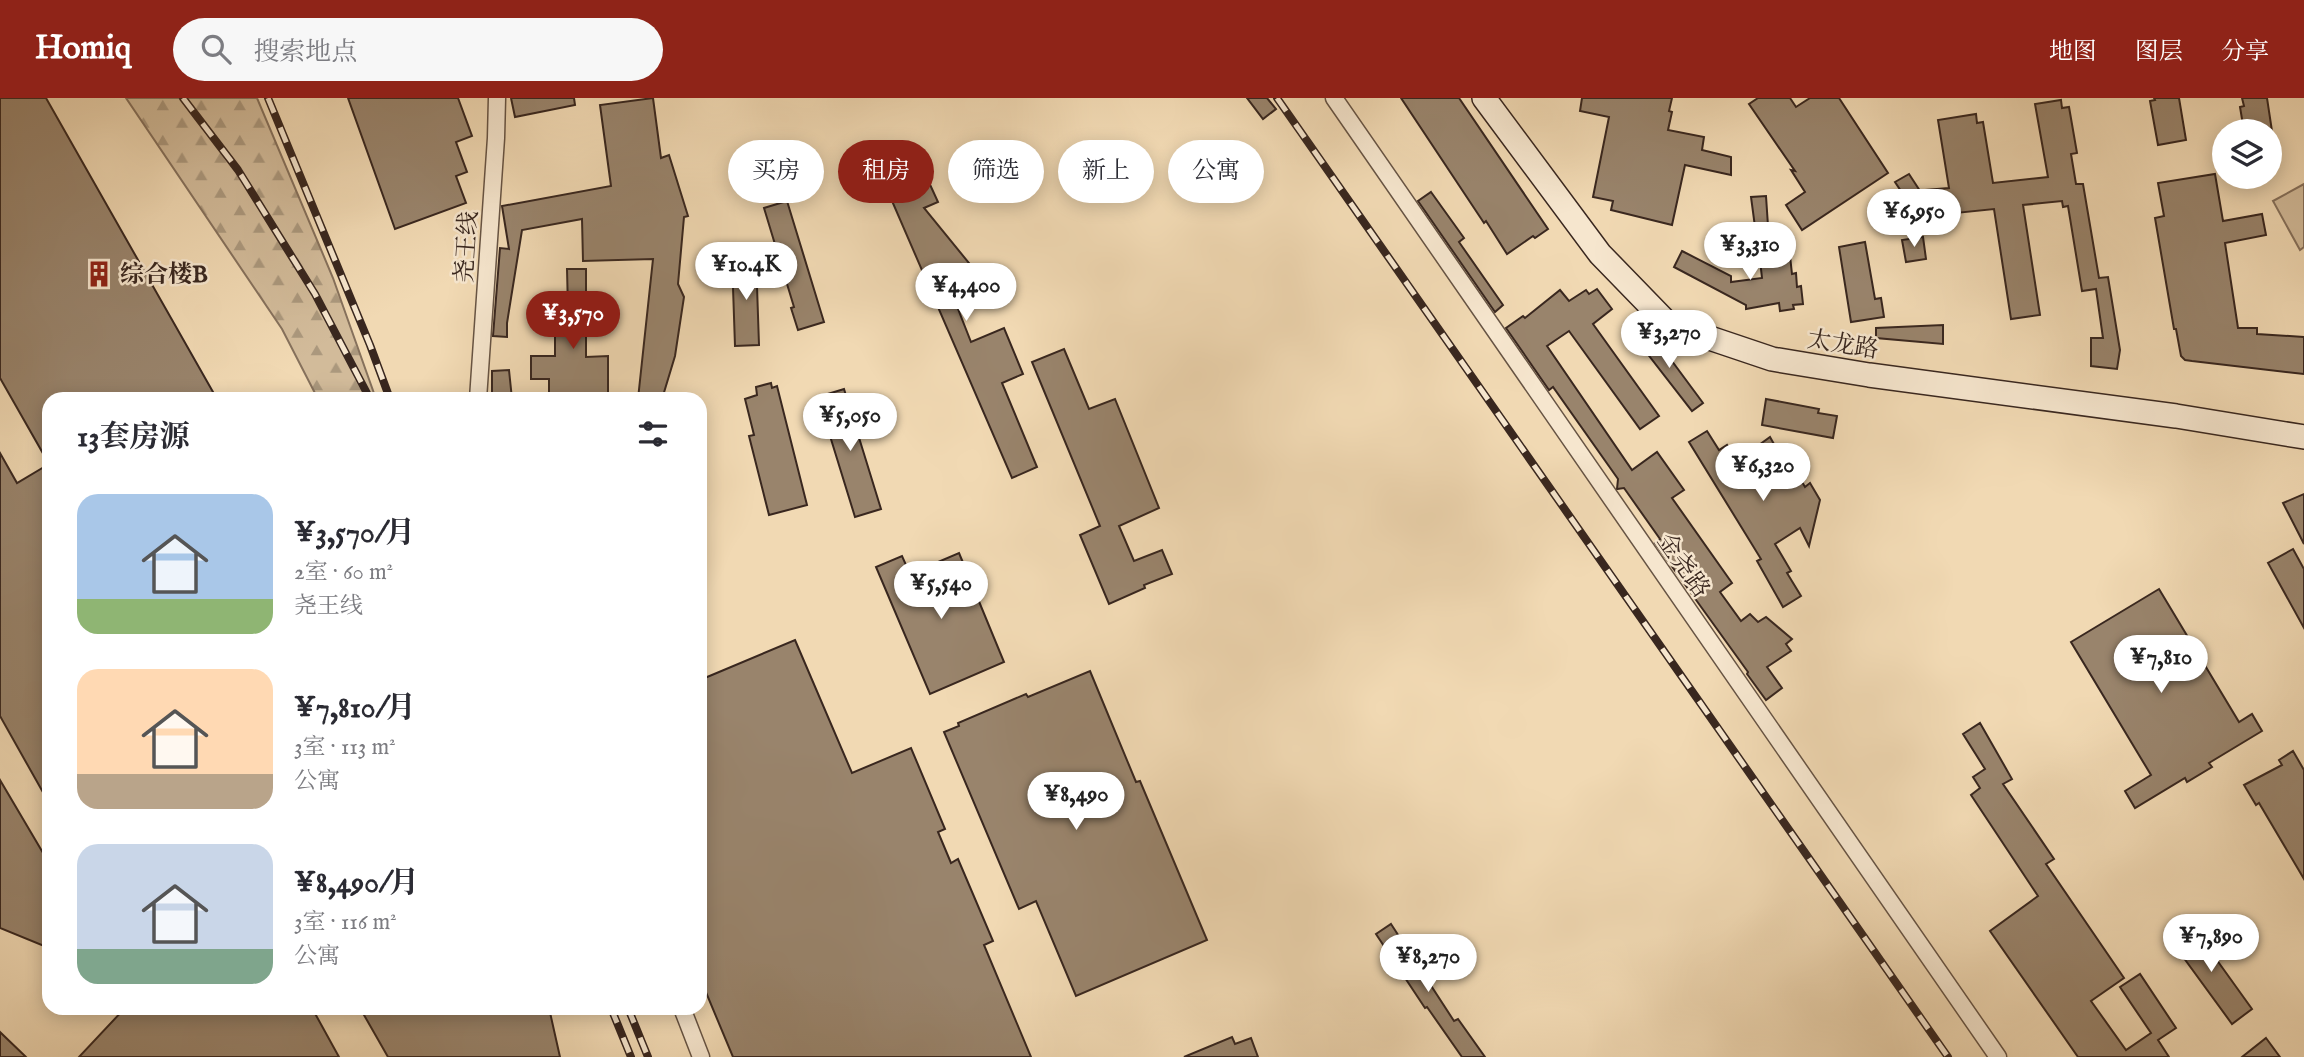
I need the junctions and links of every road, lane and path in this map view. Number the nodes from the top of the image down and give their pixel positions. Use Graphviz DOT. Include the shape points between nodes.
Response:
graph roads {
  1 [pos="497,98"];
  2 [pos="1334,98"];
  3 [pos="1484,98"];
  4 [pos="478,392"];
  5 [pos="2304,437"];
  6 [pos="685,1015"];
  7 [pos="701,1057"];
  8 [pos="1998,1057"];
  1 -- 4 [label="street, 尧王线"];
  2 -- 8 [label="street, 金尧路"];
  3 -- 5 [label="street, 太龙路" via="1600,254 1668,324 1772,359"];
  6 -- 7 [label="street"];
}
